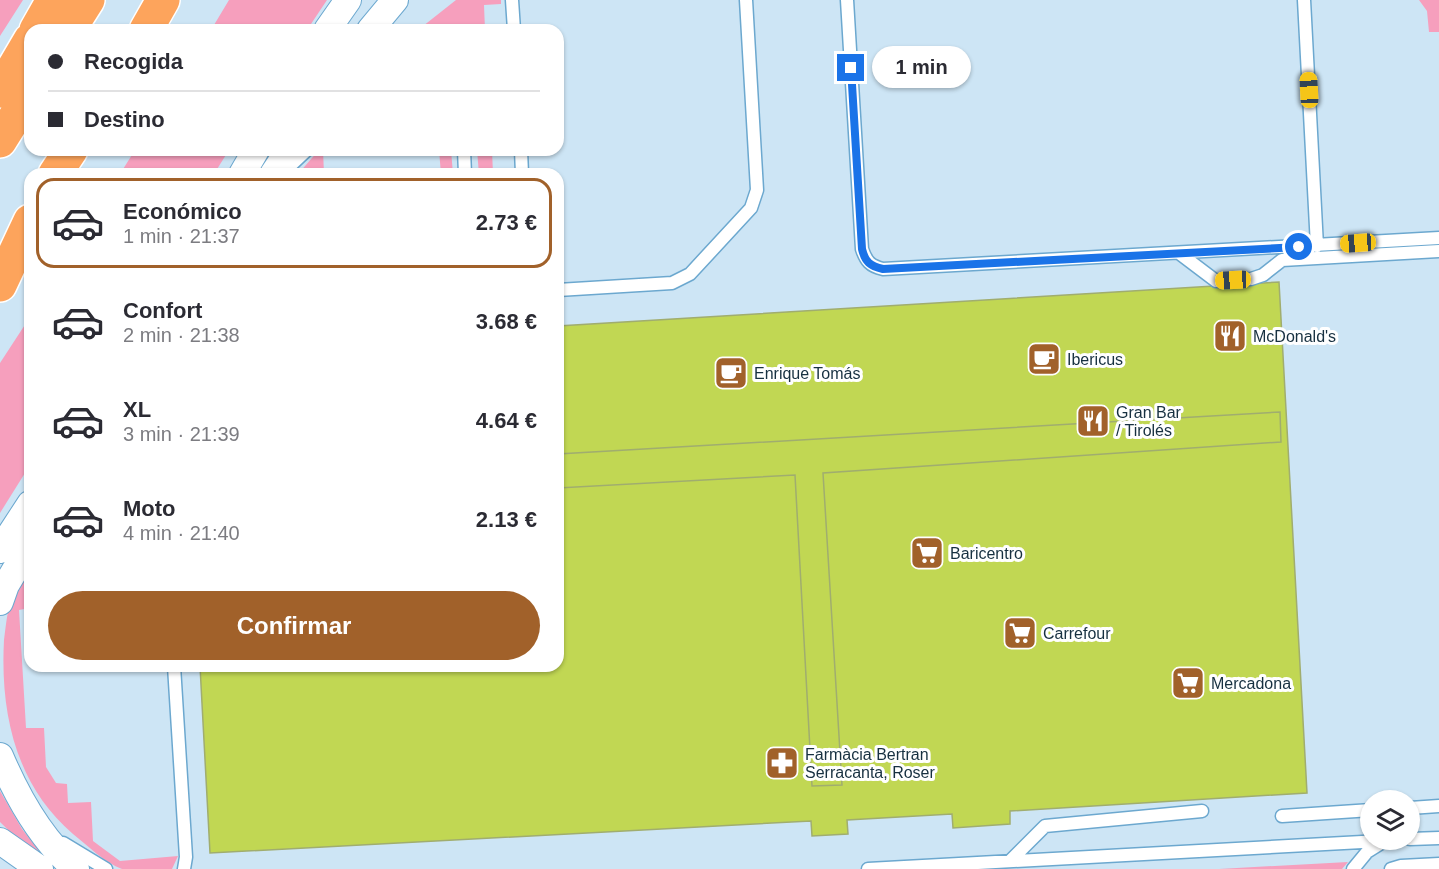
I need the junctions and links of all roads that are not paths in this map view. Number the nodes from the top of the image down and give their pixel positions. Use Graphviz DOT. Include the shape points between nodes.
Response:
graph roads {
  1 [pos="53,0"];
  2 [pos="88,0"];
  3 [pos="164,0"];
  4 [pos="348,0"];
  5 [pos="395,0"];
  6 [pos="513,0"];
  7 [pos="746,0"];
  8 [pos="847,0"];
  9 [pos="1305,0"];
  10 [pos="39,24"];
  11 [pos="73,24"];
  12 [pos="150,24"];
  13 [pos="331,24"];
  14 [pos="375,24"];
  15 [pos="514,24"];
  16 [pos="24,50"];
  17 [pos="0,91"];
  18 [pos="24,103"];
  19 [pos="0,141"];
  20 [pos="301,156"];
  21 [pos="288,168"];
  22 [pos="24,220"];
  23 [pos="24,234"];
  24 [pos="1439,238"];
  25 [pos="1317,246"];
  26 [pos="1439,251"];
  27 [pos="0,254"];
  28 [pos="1179,254"];
  29 [pos="0,285"];
  30 [pos="564,290"];
  31 [pos="24,513"];
  32 [pos="0,550"];
  33 [pos="24,555"];
  34 [pos="0,602"];
  35 [pos="174,672"];
  36 [pos="0,756"];
  37 [pos="1439,806"];
  38 [pos="1420,807"];
  39 [pos="28,810"];
  40 [pos="1202,811"];
  41 [pos="1360,811"];
  42 [pos="1282,816"];
  43 [pos="1439,838"];
  44 [pos="1420,839"];
  45 [pos="0,841"];
  46 [pos="1360,842"];
  47 [pos="1371,850"];
  48 [pos="1010,861"];
  49 [pos="1437,863"];
  50 [pos="40,869"];
  51 [pos="76,869"];
  52 [pos="106,869"];
  53 [pos="184,869"];
  54 [pos="868,869"];
  55 [pos="1353,869"];
  56 [pos="1391,869"];
  1 -- 10 [label="highway"];
  2 -- 11 [label="highway"];
  3 -- 12 [label="highway"];
  4 -- 13 [label="street"];
  5 -- 14 [label="street"];
  6 -- 15 [label="lane"];
  7 -- 30 [label="lane" via="756,200 690,274 672,283"];
  8 -- 28 [label="lane" via="862,249 868,263 883,269"];
  9 -- 25 [label="lane"];
  16 -- 17 [label="highway"];
  18 -- 19 [label="highway"];
  20 -- 21 [label="lane"];
  22 -- 27 [label="highway"];
  23 -- 29 [label="highway"];
  24 -- 25 [label="lane"];
  25 -- 28 [label="lane"];
  26 -- 28 [label="lane" via="1282,260 1251,279 1216,281"];
  31 -- 32 [label="street"];
  33 -- 34 [label="street"];
  35 -- 53 [label="lane"];
  36 -- 39 [label="street"];
  37 -- 38 [label="lane"];
  39 -- 51 [label="street"];
  39 -- 52 [label="lane" via="51,834"];
  40 -- 48 [label="lane" via="1045,826"];
  41 -- 42 [label="lane"];
  43 -- 44 [label="lane"];
  45 -- 50 [label="street"];
  46 -- 48 [label="lane"];
  47 -- 55 [label="lane"];
  48 -- 54 [label="lane"];
  49 -- 56 [label="lane"];
}
